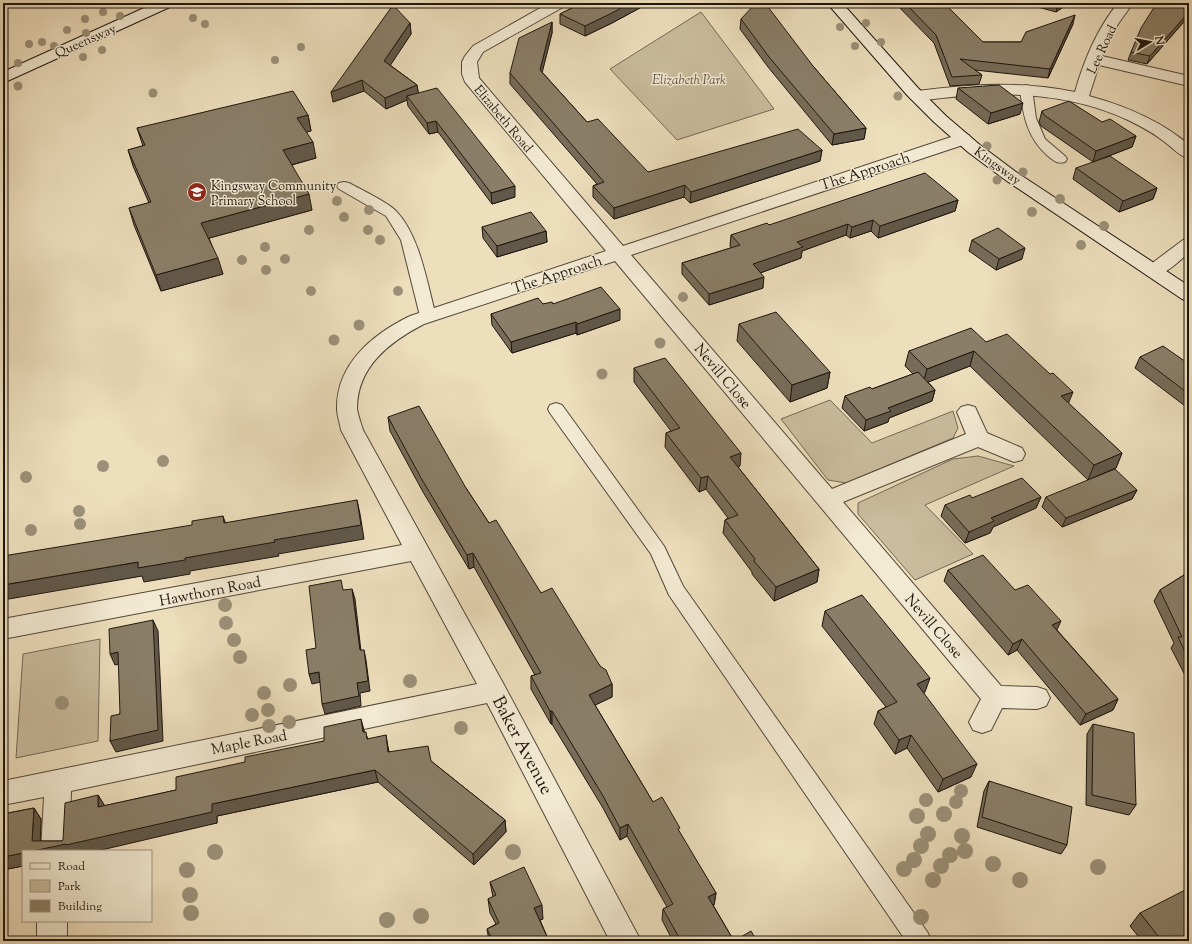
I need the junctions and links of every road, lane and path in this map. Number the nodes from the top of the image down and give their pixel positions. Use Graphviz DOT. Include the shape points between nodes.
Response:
graph roads {
  1 [pos="167,3"];
  2 [pos="560,3"];
  3 [pos="834,3"];
  4 [pos="1126,3"];
  5 [pos="1094,59"];
  6 [pos="3,78"];
  7 [pos="1189,81"];
  8 [pos="1026,89"];
  9 [pos="917,96"];
  10 [pos="1081,97"];
  11 [pos="963,139"];
  12 [pos="1189,154"];
  13 [pos="1060,159"];
  14 [pos="344,186"];
  15 [pos="1189,244"];
  16 [pos="619,253"];
  17 [pos="1154,271"];
  18 [pos="1189,295"];
  19 [pos="428,316"];
  20 [pos="556,409"];
  21 [pos="968,412"];
  22 [pos="978,438"];
  23 [pos="1014,454"];
  24 [pos="827,500"];
  25 [pos="416,551"];
  26 [pos="3,630"];
  27 [pos="494,690"];
  28 [pos="995,696"];
  29 [pos="1037,698"];
  30 [pos="982,722"];
  31 [pos="58,781"];
  32 [pos="3,793"];
  33 [pos="55,850"];
  34 [pos="52,922"];
  35 [pos="52,941"];
  36 [pos="626,941"];
  37 [pos="920,941"];
  1 -- 6 [label="street, Queensway"];
  2 -- 16 [label="street, Elizabeth Road" via="478,49 470,58 469,71 476,86"];
  3 -- 9 [label="street, Kingsway"];
  4 -- 5 [label="street, Lee Road" via="1107,31"];
  5 -- 7 [label="street"];
  5 -- 10 [label="street, Lee Road"];
  8 -- 9 [label="street" via="980,89"];
  8 -- 10 [label="street"];
  8 -- 13 [label="lane" via="1030,118 1039,139"];
  9 -- 11 [label="street, Kingsway"];
  10 -- 12 [label="street" via="1114,108 1158,129"];
  11 -- 16 [label="street, The Approach"];
  11 -- 17 [label="street, Kingsway" via="1042,197"];
  14 -- 19 [label="lane" via="391,213 397,222 408,240"];
  15 -- 17 [label="street"];
  16 -- 19 [label="street, The Approach"];
  16 -- 24 [label="street, Nevill Close"];
  17 -- 18 [label="street, Kingsway"];
  19 -- 25 [label="street, The Approach" via="405,325 373,348 355,374 348,392 347,410 352,430"];
  20 -- 37 [label="lane" via="658,551 676,590"];
  21 -- 22 [label="street"];
  22 -- 23 [label="street"];
  22 -- 24 [label="street"];
  24 -- 28 [label="street, Nevill Close"];
  25 -- 26 [label="street, Hawthorn Road"];
  25 -- 27 [label="street, Baker Avenue"];
  27 -- 31 [label="street, Maple Road"];
  27 -- 36 [label="street, Baker Avenue"];
  28 -- 29 [label="street"];
  28 -- 30 [label="street"];
  31 -- 32 [label="street, Maple Road"];
  31 -- 33 [label="street"];
  34 -- 35 [label="street"];
}
